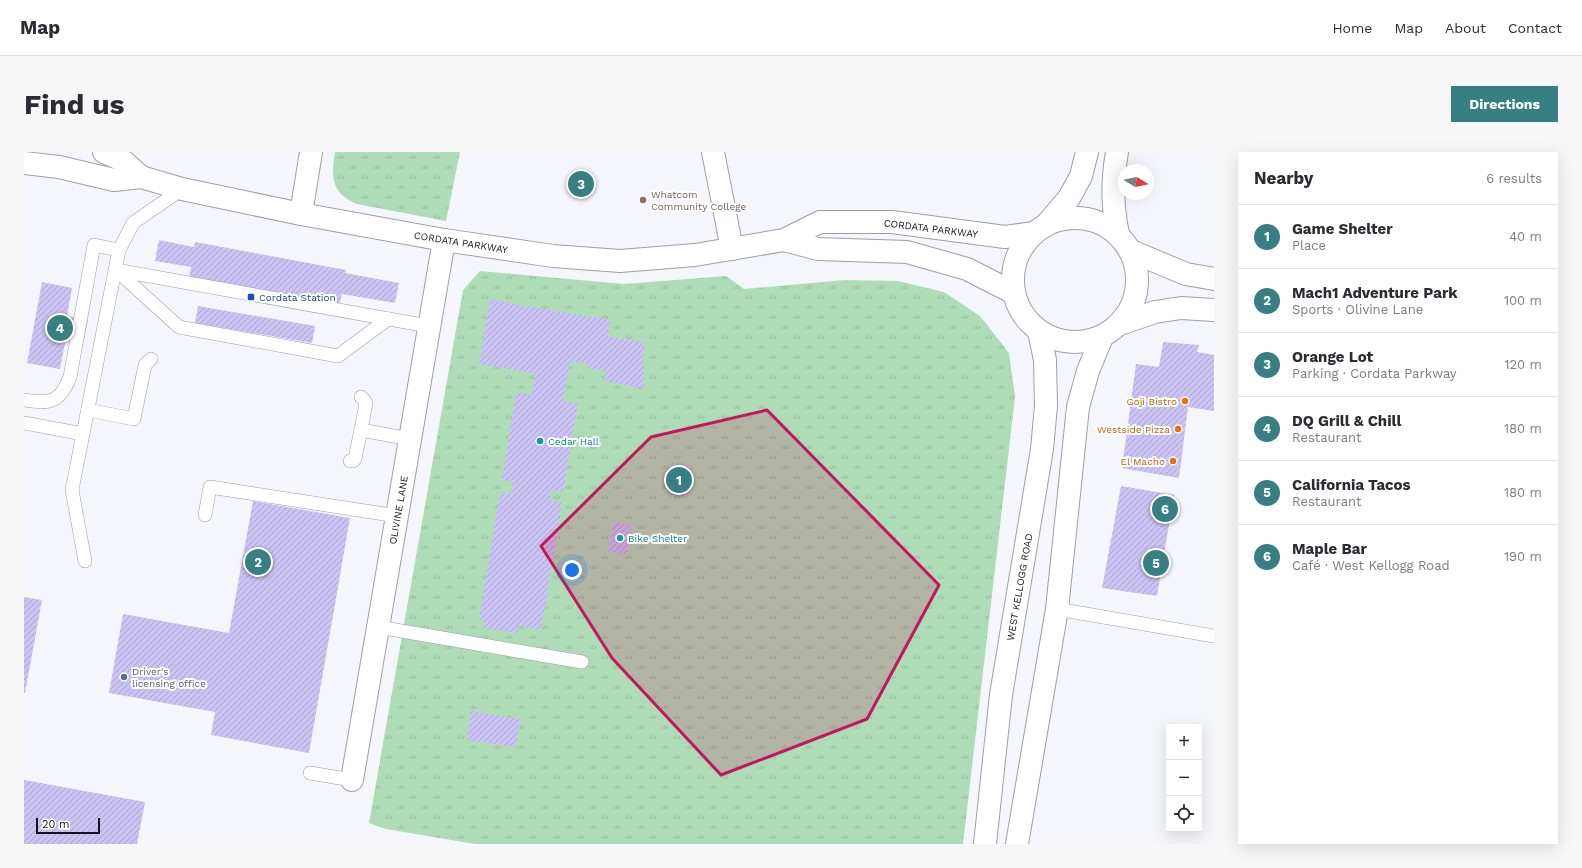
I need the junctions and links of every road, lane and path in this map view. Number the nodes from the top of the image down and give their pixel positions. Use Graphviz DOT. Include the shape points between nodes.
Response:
graph roads {
  1 [pos="104,152"];
  2 [pos="311,152"];
  3 [pos="713,152"];
  4 [pos="1087,152"];
  5 [pos="1117,152"];
  6 [pos="24,164"];
  7 [pos="142,177"];
  8 [pos="182,189"];
  9 [pos="301,214"];
  10 [pos="1040,229"];
  11 [pos="444,240"];
  12 [pos="784,240"];
  13 [pos="1124,243"];
  14 [pos="732,249"];
  15 [pos="119,250"];
  16 [pos="116,270"];
  17 [pos="1214,279"];
  18 [pos="1014,293"];
  19 [pos="1214,310"];
  20 [pos="388,319"];
  21 [pos="1120,324"];
  22 [pos="428,326"];
  23 [pos="1039,331"];
  24 [pos="1102,337"];
  25 [pos="151,359"];
  26 [pos="361,397"];
  27 [pos="24,400"];
  28 [pos="88,410"];
  29 [pos="24,423"];
  30 [pos="361,430"];
  31 [pos="84,434"];
  32 [pos="410,439"];
  33 [pos="350,461"];
  34 [pos="205,515"];
  35 [pos="397,516"];
  36 [pos="85,561"];
  37 [pos="1057,610"];
  38 [pos="378,627"];
  39 [pos="1214,636"];
  40 [pos="582,662"];
  41 [pos="310,772"];
  42 [pos="352,780"];
  43 [pos="984,844"];
  44 [pos="1017,844"];
  1 -- 7 [label="street, CORDATA PARKWAY" via="122,160"];
  2 -- 9 [label="street"];
  3 -- 14 [label="street"];
  4 -- 10 [label="street" via="1081,176 1069,198"];
  5 -- 13 [label="street" via="1112,182 1114,215"];
  6 -- 7 [label="street, CORDATA PARKWAY" via="59,167 114,180"];
  7 -- 8 [label="street, CORDATA PARKWAY"];
  8 -- 9 [label="street, CORDATA PARKWAY"];
  8 -- 15 [label="lane" via="133,224"];
  9 -- 11 [label="street, CORDATA PARKWAY"];
  10 -- 12 [label="street, CORDATA PARKWAY" via="1005,236 892,222 820,222"];
  10 -- 13 [label="street" via="1060,220 1091,220 1106,225"];
  10 -- 18 [label="street" via="1024,245 1016,260 1013,276"];
  11 -- 14 [label="street, CORDATA PARKWAY" via="553,256 620,261 695,255"];
  11 -- 22 [label="street, OLIVINE LANE"];
  12 -- 14 [label="street, CORDATA PARKWAY"];
  12 -- 18 [label="street, CORDATA PARKWAY" via="818,249 908,252 967,269"];
  13 -- 17 [label="street" via="1186,274"];
  13 -- 21 [label="street" via="1137,270 1137,289 1132,308"];
  15 -- 16 [label="lane"];
  15 -- 27 [label="lane" via="94,246 66,389 57,399 45,403"];
  16 -- 20 [label="lane"];
  16 -- 20 [label="lane" via="179,327 315,352 338,356"];
  16 -- 28 [label="lane"];
  18 -- 23 [label="street" via="1023,314"];
  19 -- 21 [label="street" via="1181,308 1155,312"];
  20 -- 22 [label="lane"];
  21 -- 24 [label="street"];
  22 -- 32 [label="street, OLIVINE LANE"];
  23 -- 24 [label="street" via="1054,339 1070,343"];
  23 -- 43 [label="street, WEST KELLOGG ROAD" via="1045,360 1046,406 1042,449 1001,696"];
  24 -- 37 [label="street" via="1088,371 1078,407"];
  25 -- 28 [label="lane" via="145,365 134,419"];
  26 -- 30 [label="lane" via="366,404"];
  28 -- 31 [label="lane"];
  29 -- 31 [label="lane"];
  30 -- 32 [label="lane"];
  30 -- 33 [label="lane" via="355,459 353,462"];
  31 -- 36 [label="lane" via="72,490"];
  32 -- 35 [label="street, OLIVINE LANE"];
  34 -- 35 [label="lane" via="210,487"];
  35 -- 38 [label="street, OLIVINE LANE"];
  37 -- 39 [label="lane"];
  37 -- 44 [label="street"];
  38 -- 40 [label="lane"];
  38 -- 42 [label="street, OLIVINE LANE"];
  41 -- 42 [label="lane"];
}
